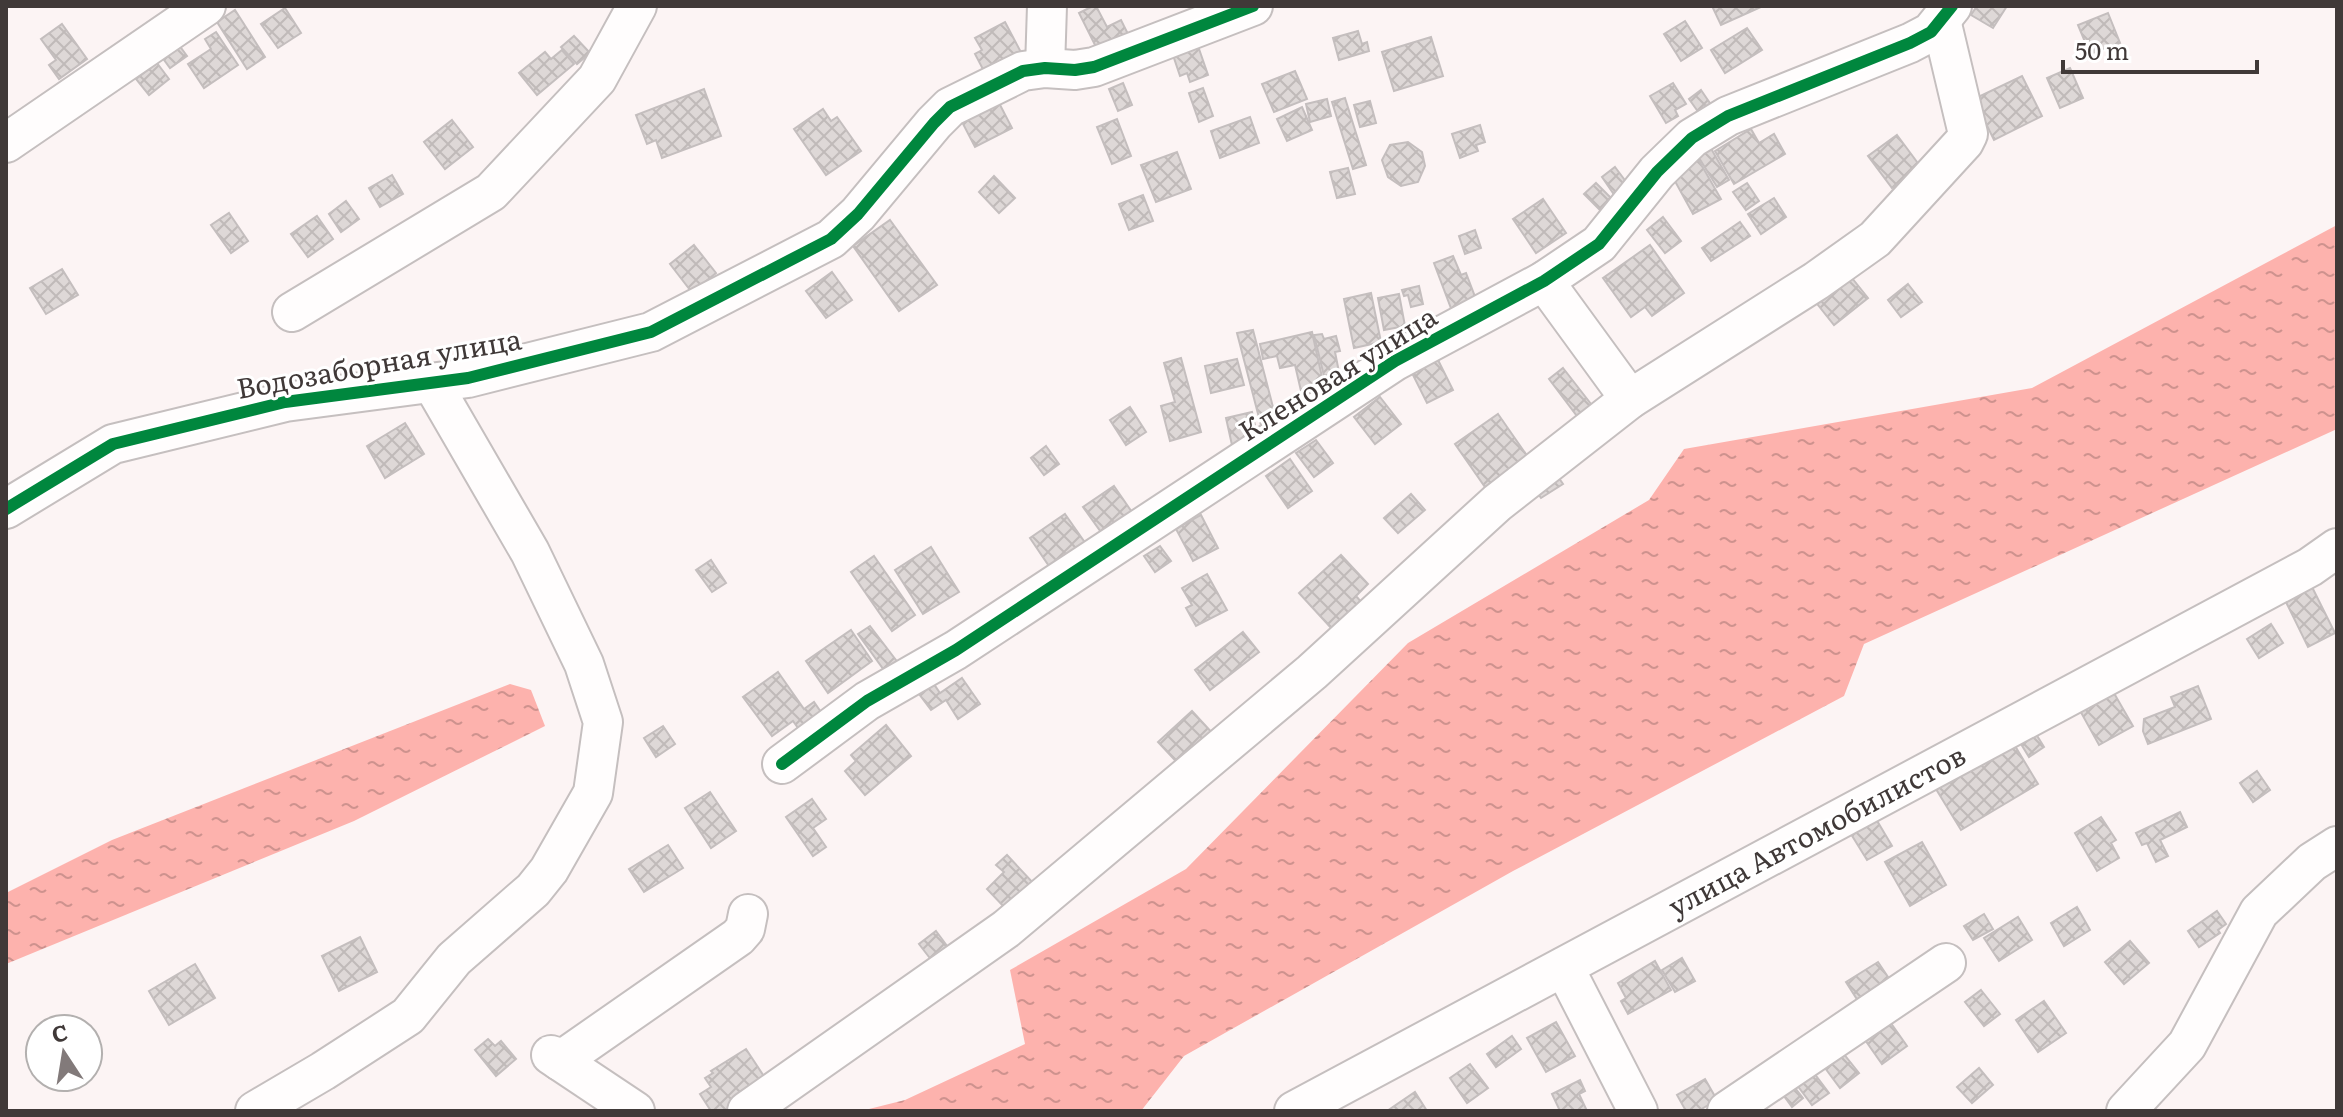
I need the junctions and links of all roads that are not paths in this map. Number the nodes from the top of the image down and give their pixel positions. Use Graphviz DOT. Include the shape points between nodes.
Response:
graph roads {
  1 [pos="206,6"];
  2 [pos="637,6"];
  3 [pos="1047,6"];
  4 [pos="1253,6"];
  5 [pos="1947,13"];
  6 [pos="1045,68"];
  7 [pos="6,143"];
  8 [pos="1544,281"];
  9 [pos="292,312"];
  10 [pos="432,383"];
  11 [pos="1630,399"];
  12 [pos="6,509"];
  13 [pos="2337,548"];
  14 [pos="782,764"];
  15 [pos="2337,846"];
  16 [pos="748,914"];
  17 [pos="1946,963"];
  18 [pos="1564,967"];
  19 [pos="255,1111"];
  20 [pos="635,1111"];
  21 [pos="747,1111"];
  22 [pos="1294,1111"];
  23 [pos="1638,1111"];
  24 [pos="1727,1111"];
  25 [pos="2126,1111"];
  1 -- 7 [label="street"];
  2 -- 9 [label="street" via="597,79 491,192"];
  3 -- 6 [label="street"];
  4 -- 6 [label="street, Водозаборная улица" via="1094,67"];
  5 -- 8 [label="street, Кленовая улица" via="1931,32 1910,43 1728,116 1692,138 1599,244"];
  5 -- 11 [label="street" via="1968,134 1964,142 1875,239"];
  6 -- 10 [label="street, Водозаборная улица" via="1023,71 950,107 831,239 651,332"];
  8 -- 11 [label="street"];
  8 -- 14 [label="street, Кленовая улица" via="1395,361 956,650 867,701"];
  10 -- 12 [label="street, Водозаборная улица" via="285,402 113,444"];
  10 -- 19 [label="street" via="530,552 584,664 603,722 593,793 533,890 454,959 408,1016"];
  11 -- 21 [label="street" via="1497,503 1312,672 1006,929"];
  13 -- 18 [label="street, улица Автомобилистов"];
  15 -- 25 [label="street" via="2259,912 2187,1045"];
  16 -- 20 [label="street" via="738,937 556,1058"];
  17 -- 24 [label="street"];
  18 -- 22 [label="street, улица Автомобилистов"];
  18 -- 23 [label="street"];
}
